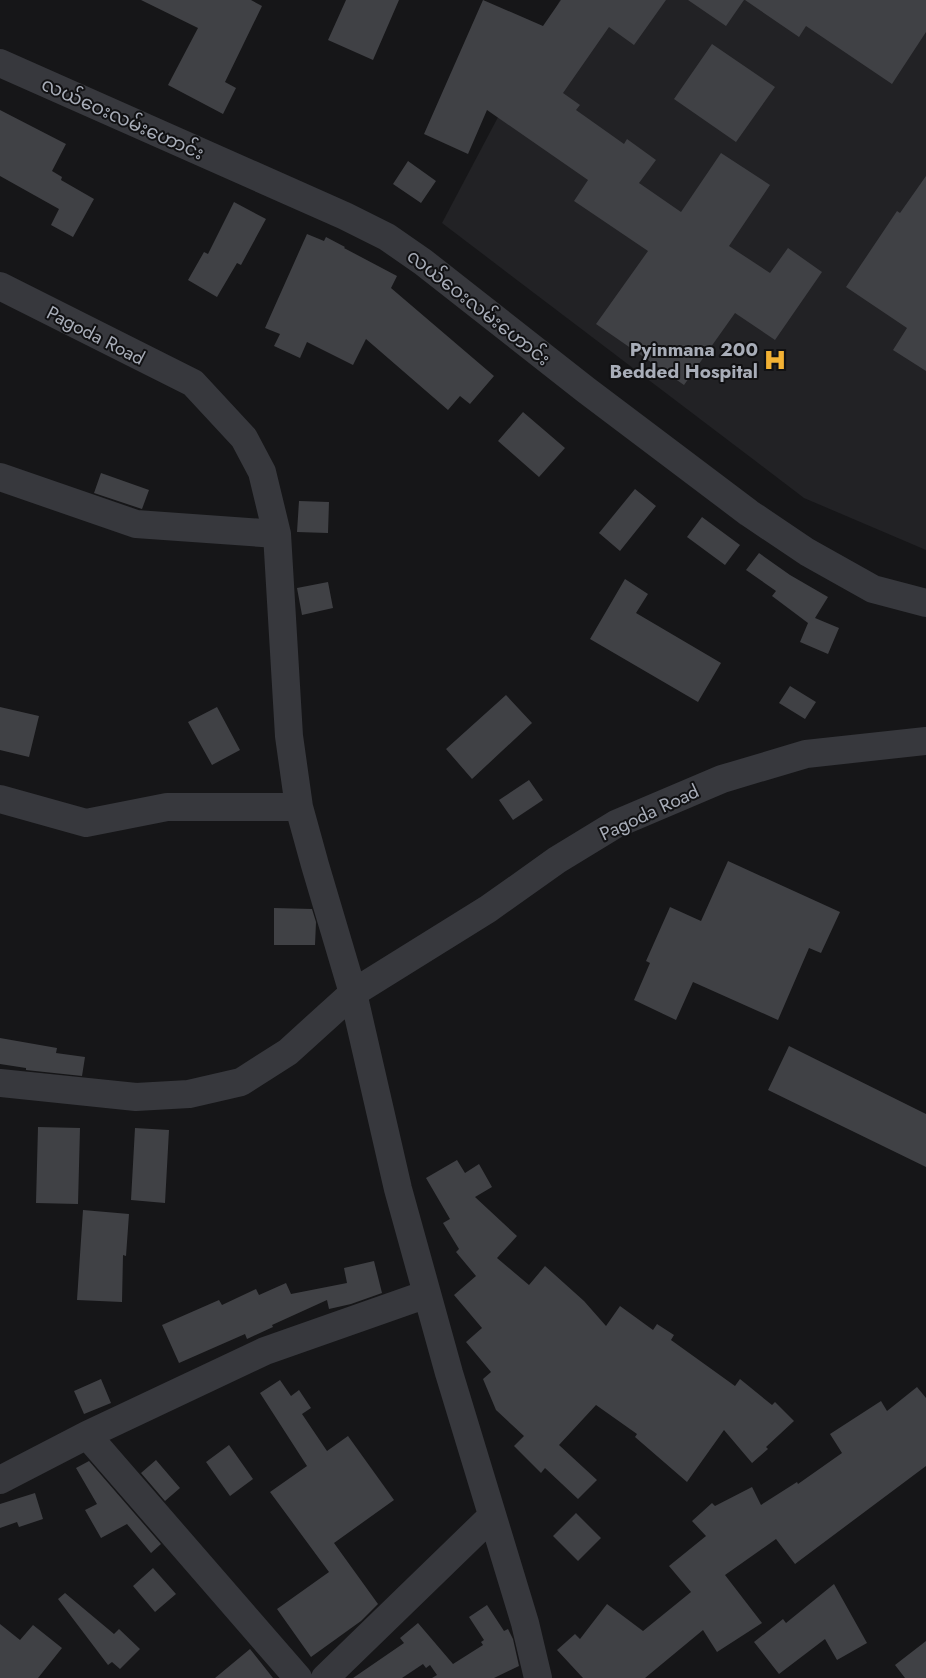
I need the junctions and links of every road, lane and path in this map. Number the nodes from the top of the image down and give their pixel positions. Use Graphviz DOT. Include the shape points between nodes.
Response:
graph roads {
  1 [pos="0,63"];
  2 [pos="0,286"];
  3 [pos="0,477"];
  4 [pos="278,534"];
  5 [pos="926,603"];
  6 [pos="926,741"];
  7 [pos="0,799"];
  8 [pos="300,807"];
  9 [pos="353,993"];
  10 [pos="0,1083"];
  11 [pos="427,1294"];
  12 [pos="87,1435"];
  13 [pos="0,1480"];
  14 [pos="492,1516"];
  15 [pos="298,1678"];
  16 [pos="325,1678"];
  17 [pos="538,1678"];
  1 -- 5 [label="street, လယ်ဝေးလမ်းဟောင်း" via="387,237 749,513 807,552 873,589"];
  2 -- 4 [label="street, Pagoda Road" via="192,383 244,438 262,472"];
  3 -- 4 [label="street" via="136,524"];
  4 -- 8 [label="street, Pagoda Road" via="289,736"];
  6 -- 9 [label="street, Pagoda Road" via="806,754 722,779 616,824"];
  7 -- 8 [label="street" via="86,823 167,807"];
  8 -- 9 [label="street, Pagoda Road"];
  9 -- 10 [label="street, Pagoda Road" via="288,1052 241,1082 190,1094 136,1097"];
  9 -- 11 [label="street, Pagoda Road" via="398,1189"];
  11 -- 12 [label="street" via="265,1351"];
  11 -- 14 [label="street, Pagoda Road"];
  12 -- 13 [label="street"];
  12 -- 15 [label="street"];
  14 -- 16 [label="street"];
  14 -- 17 [label="street, Pagoda Road"];
}
